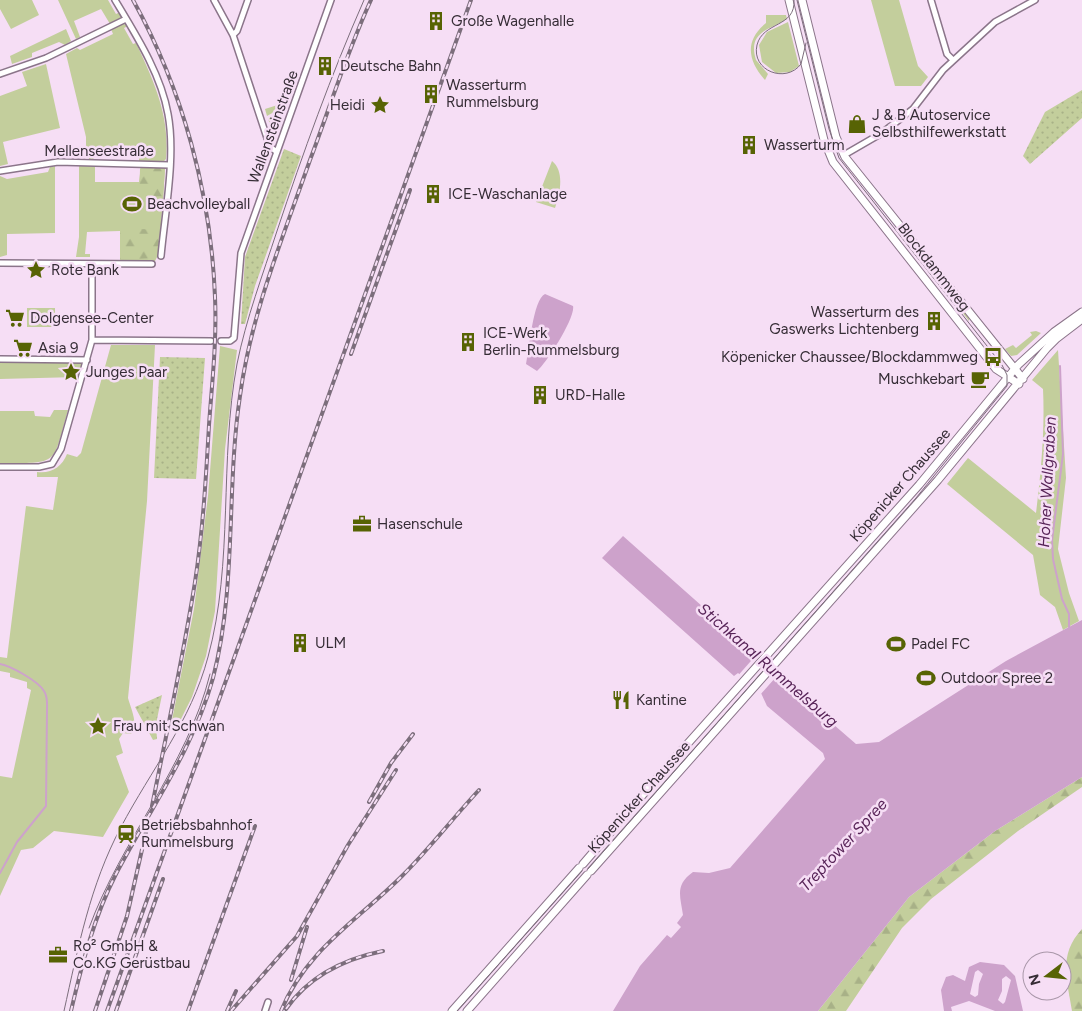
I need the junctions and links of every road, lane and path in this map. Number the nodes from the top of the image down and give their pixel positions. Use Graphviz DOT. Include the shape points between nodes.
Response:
graph roads {
  1 [pos="115,0"];
  2 [pos="214,0"];
  3 [pos="248,0"];
  4 [pos="331,0"];
  5 [pos="789,0"];
  6 [pos="802,0"];
  7 [pos="932,0"];
  8 [pos="1035,0"];
  9 [pos="126,19"];
  10 [pos="233,35"];
  11 [pos="953,60"];
  12 [pos="0,74"];
  13 [pos="277,152"];
  14 [pos="844,156"];
  15 [pos="833,162"];
  16 [pos="169,165"];
  17 [pos="0,171"];
  18 [pos="161,256"];
  19 [pos="0,263"];
  20 [pos="92,264"];
  21 [pos="152,264"];
  22 [pos="1082,312"];
  23 [pos="1082,319"];
  24 [pos="1055,336"];
  25 [pos="92,340"];
  26 [pos="211,340"];
  27 [pos="221,341"];
  28 [pos="0,359"];
  29 [pos="87,360"];
  30 [pos="1014,370"];
  31 [pos="1008,378"];
  32 [pos="1021,381"];
  33 [pos="0,467"];
  34 [pos="268,1002"];
  35 [pos="265,1011"];
  36 [pos="452,1011"];
  37 [pos="466,1011"];
  1 -- 9 [label="street"];
  2 -- 10 [label="street"];
  3 -- 10 [label="street"];
  4 -- 13 [label="street, Wallensteinstraße"];
  5 -- 15 [label="main road, Blockdammweg" via="824,140"];
  6 -- 14 [label="main road, Blockdammweg" via="836,137"];
  7 -- 11 [label="street" via="948,54"];
  8 -- 11 [label="street" via="995,22"];
  9 -- 12 [label="street" via="85,41"];
  9 -- 16 [label="street" via="165,101 170,128"];
  10 -- 13 [label="street" via="270,147"];
  11 -- 14 [label="street" via="913,109"];
  13 -- 27 [label="street, Wallensteinstraße" via="239,259 234,338"];
  14 -- 15 [label="main road"];
  14 -- 30 [label="main road, Blockdammweg"];
  15 -- 31 [label="main road, Blockdammweg" via="996,369"];
  16 -- 17 [label="street, Mellenseestraße" via="97,161 48,163"];
  16 -- 18 [label="street"];
  19 -- 20 [label="street"];
  20 -- 21 [label="street"];
  20 -- 25 [label="street"];
  22 -- 24 [label="main road"];
  23 -- 24 [label="main road"];
  24 -- 30 [label="main road, Köpenicker Chaussee"];
  24 -- 32 [label="main road, Köpenicker Chaussee"];
  25 -- 26 [label="street"];
  25 -- 29 [label="street"];
  28 -- 29 [label="street"];
  29 -- 33 [label="street" via="57,457 52,464"];
  30 -- 31 [label="main road, Köpenicker Chaussee"];
  30 -- 32 [label="main road, Blockdammweg"];
  31 -- 32 [label="main road, Blockdammweg"];
  31 -- 36 [label="main road, Köpenicker Chaussee" via="920,485 814,600"];
  32 -- 37 [label="main road, Köpenicker Chaussee" via="938,480"];
  34 -- 35 [label="street"];
}
